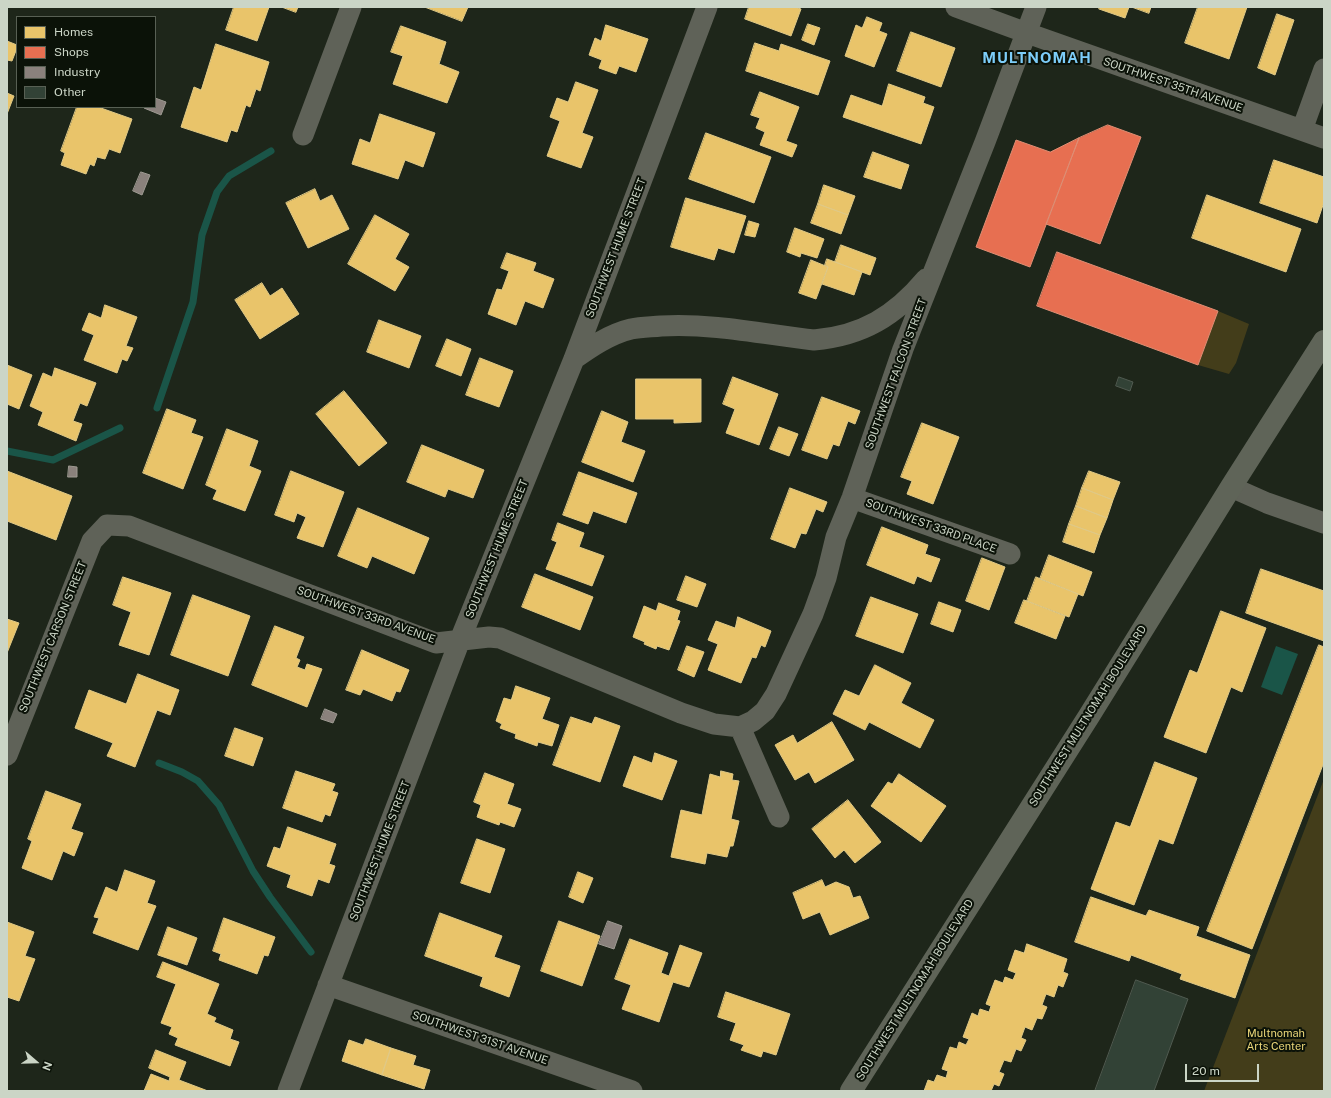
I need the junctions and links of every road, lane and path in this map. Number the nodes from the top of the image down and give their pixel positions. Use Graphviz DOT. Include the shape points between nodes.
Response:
graph roads {
  1 [pos="351,7"];
  2 [pos="707,7"];
  3 [pos="956,7"];
  4 [pos="1036,7"];
  5 [pos="1026,33"];
  6 [pos="1324,68"];
  7 [pos="1302,130"];
  8 [pos="303,135"];
  9 [pos="1324,138"];
  10 [pos="934,270"];
  11 [pos="1324,341"];
  12 [pos="574,359"];
  13 [pos="1231,487"];
  14 [pos="852,498"];
  15 [pos="1324,523"];
  16 [pos="107,525"];
  17 [pos="1010,554"];
  18 [pos="460,640"];
  19 [pos="740,728"];
  20 [pos="7,755"];
  21 [pos="779,817"];
  22 [pos="328,985"];
  23 [pos="288,1091"];
  24 [pos="632,1091"];
  25 [pos="851,1091"];
  1 -- 8 [label="street"];
  2 -- 12 [label="street, SOUTHWEST HUME STREET"];
  3 -- 5 [label="street, SOUTHWEST 35TH AVENUE"];
  4 -- 5 [label="street, SOUTHWEST FALCON STREET"];
  5 -- 7 [label="street, SOUTHWEST 35TH AVENUE"];
  5 -- 10 [label="street, SOUTHWEST FALCON STREET"];
  6 -- 7 [label="street"];
  7 -- 9 [label="street, SOUTHWEST 35TH AVENUE"];
  10 -- 12 [label="street" via="900,307 882,319 847,335 814,340 707,327 648,327 630,329 615,335 593,345"];
  10 -- 14 [label="street, SOUTHWEST FALCON STREET" via="903,349"];
  11 -- 13 [label="main road, SOUTHWEST MULTNOMAH BOULEVARD"];
  12 -- 18 [label="street, SOUTHWEST HUME STREET"];
  13 -- 15 [label="street"];
  13 -- 25 [label="main road, SOUTHWEST MULTNOMAH BOULEVARD"];
  14 -- 17 [label="street, SOUTHWEST 33RD PLACE"];
  14 -- 19 [label="street, SOUTHWEST FALCON STREET" via="836,537 826,578 813,614 776,694 765,711"];
  16 -- 18 [label="street, SOUTHWEST 33RD AVENUE" via="129,526 436,643"];
  16 -- 20 [label="street, SOUTHWEST CARSON STREET" via="92,541"];
  18 -- 19 [label="street, SOUTHWEST 33RD AVENUE" via="500,638 681,713 714,724"];
  18 -- 22 [label="street, SOUTHWEST HUME STREET"];
  19 -- 21 [label="street"];
  22 -- 23 [label="street, SOUTHWEST HUME STREET"];
  22 -- 24 [label="street, SOUTHWEST 31ST AVENUE"];
}
